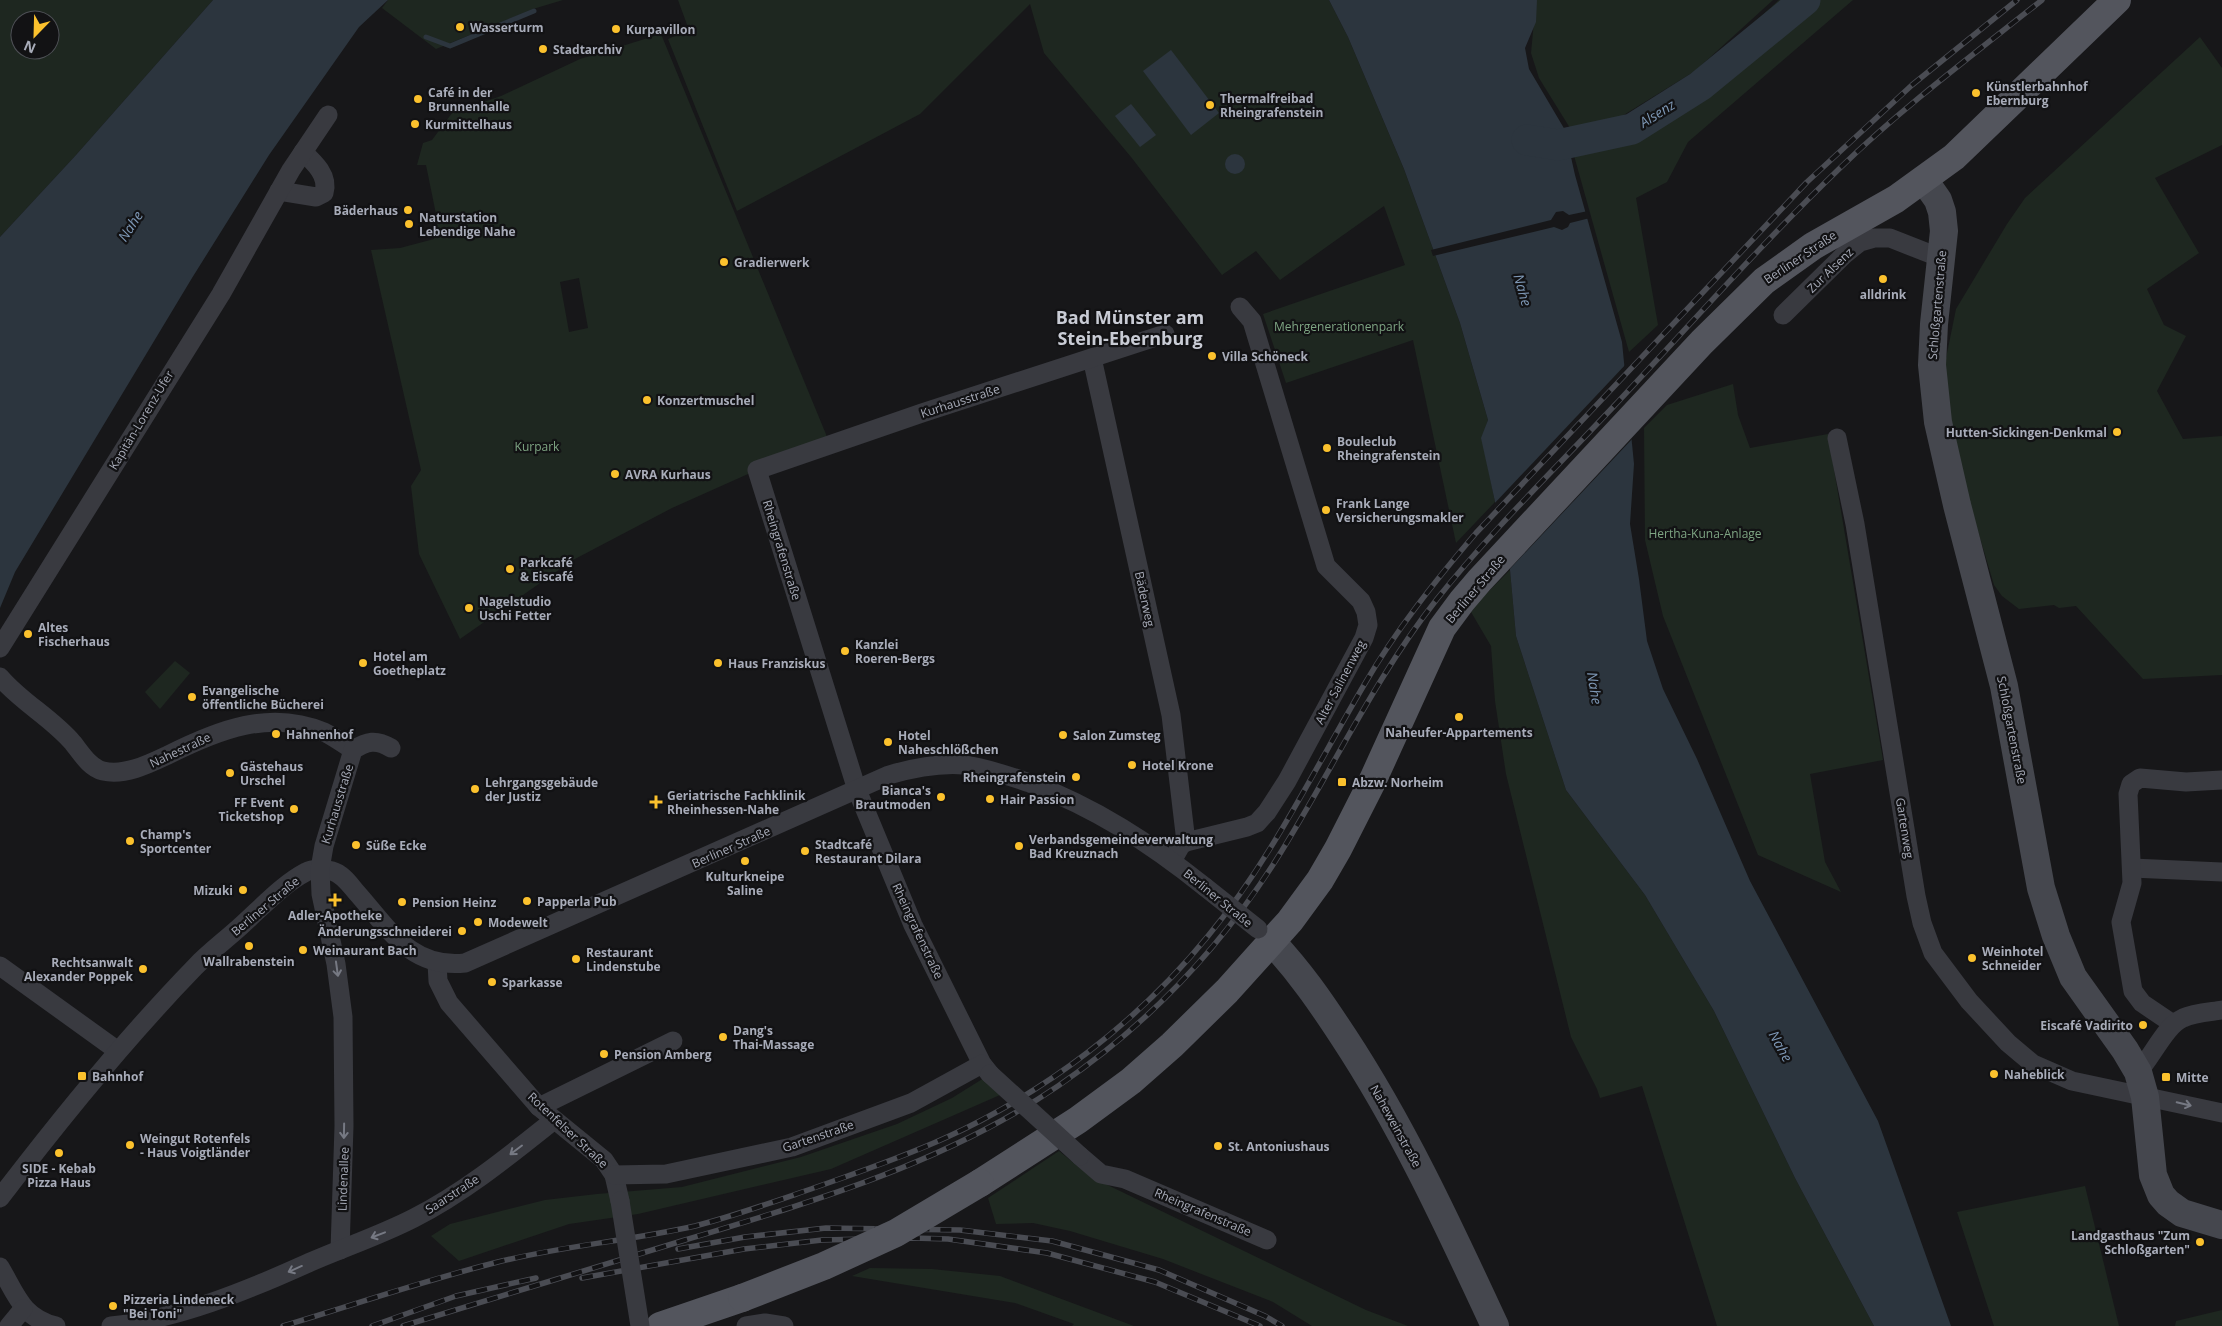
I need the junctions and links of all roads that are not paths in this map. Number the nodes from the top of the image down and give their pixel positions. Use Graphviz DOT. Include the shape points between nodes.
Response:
graph roads {
  1 [pos="2116,0"];
  2 [pos="328,115"];
  3 [pos="303,152"];
  4 [pos="1924,180"];
  5 [pos="279,191"];
  6 [pos="1942,258"];
  7 [pos="1240,308"];
  8 [pos="1783,315"];
  9 [pos="1165,334"];
  10 [pos="1092,358"];
  11 [pos="1837,438"];
  12 [pos="757,470"];
  13 [pos="0,648"];
  14 [pos="2,679"];
  15 [pos="391,748"];
  16 [pos="353,750"];
  17 [pos="2222,780"];
  18 [pos="857,790"];
  19 [pos="1186,842"];
  20 [pos="1172,861"];
  21 [pos="2132,868"];
  22 [pos="320,870"];
  23 [pos="2222,872"];
  24 [pos="1265,936"];
  25 [pos="437,963"];
  26 [pos="0,966"];
  27 [pos="2222,1010"];
  28 [pos="2173,1024"];
  29 [pos="673,1041"];
  30 [pos="118,1051"];
  31 [pos="986,1069"];
  32 [pos="2141,1084"];
  33 [pos="539,1107"];
  34 [pos="2222,1113"];
  35 [pos="554,1120"];
  36 [pos="7,1175"];
  37 [pos="614,1175"];
  38 [pos="0,1198"];
  39 [pos="2222,1226"];
  40 [pos="1267,1240"];
  41 [pos="340,1250"];
  42 [pos="0,1267"];
  43 [pos="23,1309"];
  44 [pos="9,1326"];
  45 [pos="56,1326"];
  46 [pos="111,1326"];
  47 [pos="640,1326"];
  48 [pos="660,1326"];
  49 [pos="746,1326"];
  50 [pos="784,1326"];
  51 [pos="1495,1326"];
  1 -- 4 [label="main road, Berliner Straße" via="1954,157"];
  2 -- 3 [label="street, Kapitän-Lorenz-Ufer"];
  3 -- 5 [label="street, Kapitän-Lorenz-Ufer"];
  3 -- 5 [label="street" via="322,174 326,186 324,193 316,197"];
  4 -- 6 [label="main road, Schloßgartenstraße" via="1942,212"];
  4 -- 24 [label="main road, Berliner Straße" via="1813,246 1764,281 1702,342 1479,581 1451,615 1434,645 1338,849 1304,903"];
  5 -- 13 [label="street, Kapitän-Lorenz-Ufer" via="221,294"];
  6 -- 8 [label="street, Zur Alsenz" via="1890,238 1860,242"];
  6 -- 32 [label="main road, Schloßgartenstraße" via="1932,365 1938,422 2004,686 2041,888 2073,977 2125,1050"];
  7 -- 19 [label="street, Alter Salinenweg" via="1252,321 1326,566 1361,602 1368,625 1287,781 1267,812 1247,827"];
  9 -- 10 [label="street, Kurhausstraße"];
  10 -- 12 [label="street, Kurhausstraße"];
  10 -- 19 [label="street, Bäderweg" via="1171,716"];
  11 -- 32 [label="street, Gartenweg" via="1855,524 1916,896 1933,953 1969,1002 2033,1064 2072,1082"];
  12 -- 18 [label="street, Rheingrafenstraße"];
  14 -- 16 [label="street, Nahestraße" via="63,731 91,765 104,771 142,767 205,738 252,723 276,721 306,726"];
  15 -- 16 [label="street, Kurhausstraße" via="375,741"];
  16 -- 22 [label="street, Kurhausstraße" via="324,846"];
  17 -- 21 [label="street" via="2186,782 2140,778 2130,784"];
  18 -- 20 [label="street, Berliner Straße" via="890,775 926,766 964,765 987,770 1056,793 1092,810"];
  18 -- 25 [label="street, Berliner Straße" via="481,957 464,963"];
  18 -- 31 [label="street, Rheingrafenstraße" via="913,925"];
  19 -- 20 [label="street"];
  20 -- 24 [label="street, Berliner Straße, bridge"];
  21 -- 23 [label="street"];
  21 -- 28 [label="street" via="2132,883 2121,922 2133,990 2142,1002"];
  22 -- 25 [label="street, Berliner Straße" via="333,871 345,878 397,939 412,952"];
  22 -- 30 [label="street, Berliner Straße" via="308,871 293,881 196,966"];
  22 -- 41 [label="street, Lindenallee, one-way" via="321,894 343,1016"];
  24 -- 48 [label="main road, bridge" via="1172,1045 1131,1081 1078,1120 896,1233 824,1266"];
  24 -- 51 [label="main road, Naheweinstraße" via="1299,970 1379,1093 1444,1217"];
  25 -- 33 [label="street, Rotenfelser Straße" via="438,981 449,1003"];
  26 -- 30 [label="street"];
  27 -- 28 [label="street" via="2184,1017"];
  28 -- 32 [label="street" via="2147,1062"];
  29 -- 33 [label="street"];
  30 -- 36 [label="street, Berliner Straße"];
  31 -- 37 [label="street, Gartenstraße" via="910,1103 792,1147 666,1174"];
  31 -- 40 [label="street, Rheingrafenstraße, bridge" via="1101,1174 1125,1179"];
  32 -- 34 [label="street, Gartenweg, one-way"];
  32 -- 39 [label="main road, Schloßgartenstraße" via="2153,1175 2161,1194 2182,1213"];
  33 -- 35 [label="street, Rotenfelser Straße"];
  35 -- 37 [label="street, Rotenfelser Straße" via="604,1160"];
  35 -- 41 [label="street, Saarstraße, one-way" via="478,1177 417,1216"];
  36 -- 38 [label="street, Berliner Straße"];
  37 -- 47 [label="street, Rotenfelser Straße, bridge"];
  41 -- 46 [label="street, one-way" via="244,1292"];
  42 -- 43 [label="street"];
  43 -- 44 [label="street"];
  43 -- 45 [label="street"];
  49 -- 50 [label="street" via="765,1323"];
}
